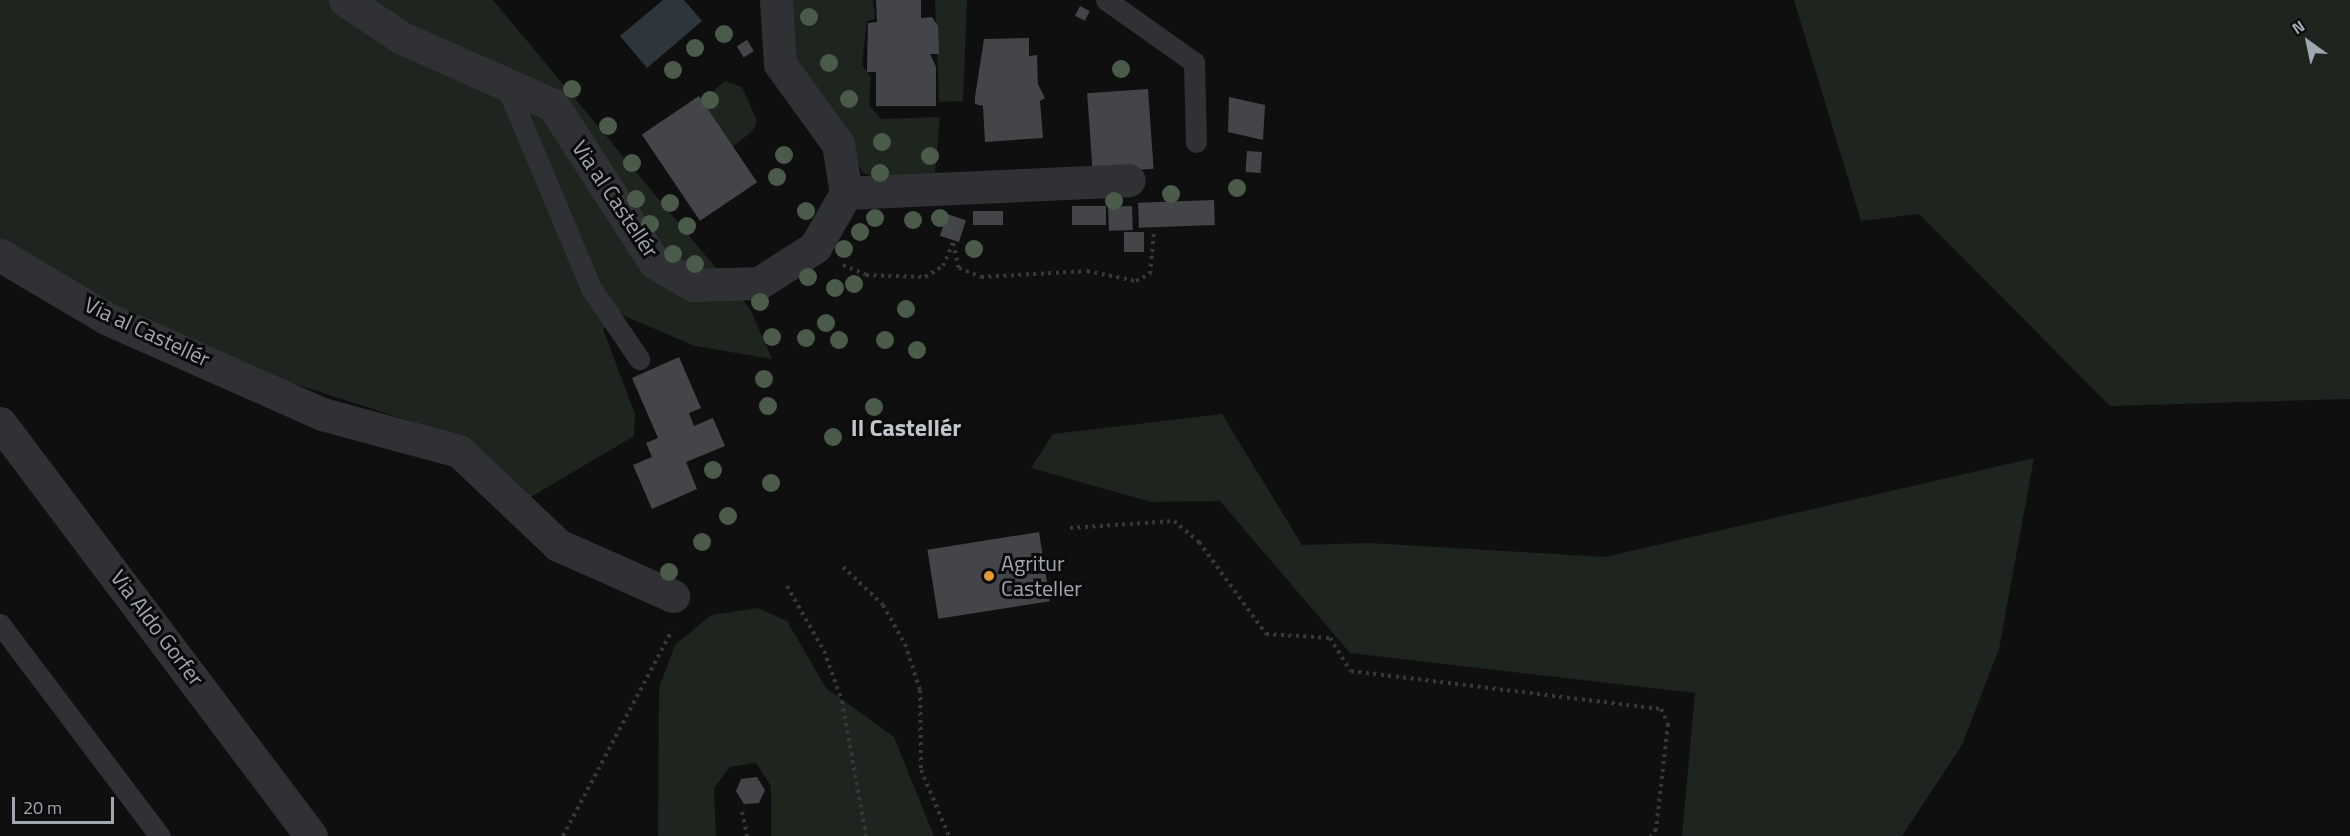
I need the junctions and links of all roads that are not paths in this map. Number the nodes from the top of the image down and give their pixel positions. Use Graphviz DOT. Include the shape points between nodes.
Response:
graph roads {
  1 [pos="345,0"];
  2 [pos="776,0"];
  3 [pos="1106,0"];
  4 [pos="506,85"];
  5 [pos="1196,142"];
  6 [pos="1129,180"];
  7 [pos="846,193"];
  8 [pos="0,255"];
  9 [pos="639,359"];
  10 [pos="0,423"];
  11 [pos="675,611"];
  12 [pos="0,624"];
  13 [pos="160,836"];
  14 [pos="311,836"];
  1 -- 4 [label="street, Via al Castellér" via="402,38"];
  2 -- 7 [label="street" via="780,64 838,144"];
  3 -- 5 [label="lane" via="1194,62"];
  4 -- 7 [label="street, Via al Castellér" via="553,105 654,262 693,285 759,283 815,247"];
  4 -- 9 [label="lane" via="591,288"];
  6 -- 7 [label="street"];
  8 -- 11 [label="street, Via al Castellér" via="108,319 322,414 459,451 558,545"];
  10 -- 14 [label="street, Via Aldo Gorfer"];
  12 -- 13 [label="lane"];
}
